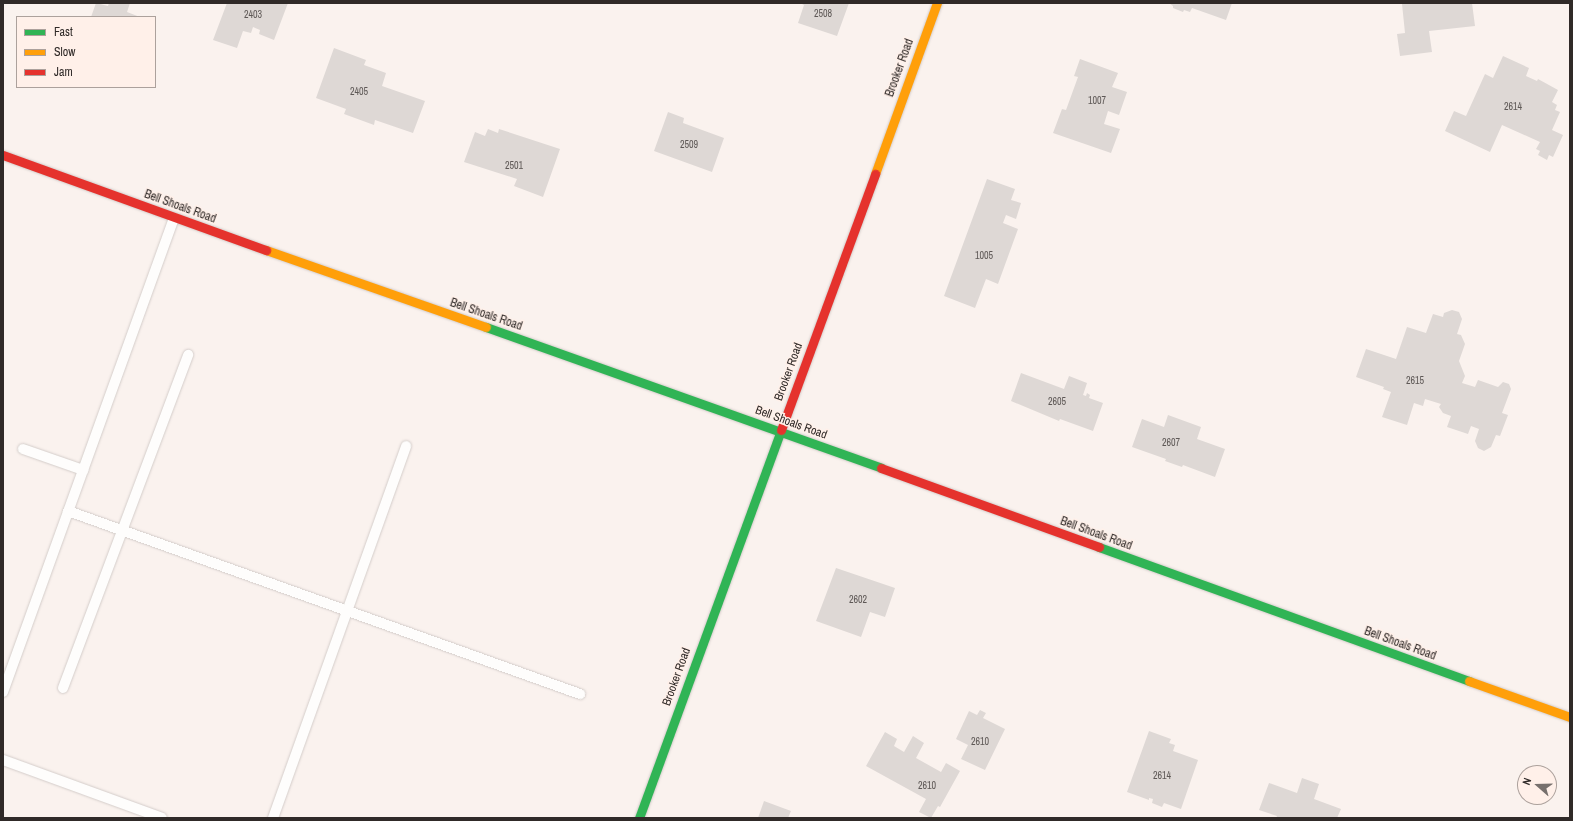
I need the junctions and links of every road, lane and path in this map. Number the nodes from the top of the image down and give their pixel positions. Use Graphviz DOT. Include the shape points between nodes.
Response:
graph roads {
  1 [pos="937,3"];
  2 [pos="3,155"];
  3 [pos="174,218"];
  4 [pos="188,355"];
  5 [pos="780,432"];
  6 [pos="406,446"];
  7 [pos="23,449"];
  8 [pos="83,470"];
  9 [pos="68,511"];
  10 [pos="121,530"];
  11 [pos="347,611"];
  12 [pos="63,688"];
  13 [pos="3,692"];
  14 [pos="580,694"];
  15 [pos="1570,717"];
  16 [pos="3,760"];
  17 [pos="162,818"];
  18 [pos="273,818"];
  19 [pos="639,818"];
  1 -- 5 [label="main road, Brooker Road"];
  2 -- 3 [label="main road, Bell Shoals Road"];
  3 -- 5 [label="main road, Bell Shoals Road"];
  3 -- 8 [label="lane"];
  4 -- 10 [label="lane"];
  5 -- 15 [label="main road, Bell Shoals Road"];
  5 -- 19 [label="main road, Brooker Road"];
  6 -- 11 [label="lane"];
  7 -- 8 [label="lane"];
  8 -- 9 [label="lane"];
  9 -- 10 [label="lane"];
  9 -- 13 [label="lane"];
  10 -- 11 [label="lane"];
  10 -- 12 [label="lane"];
  11 -- 14 [label="lane"];
  11 -- 18 [label="lane"];
  16 -- 17 [label="lane"];
}
